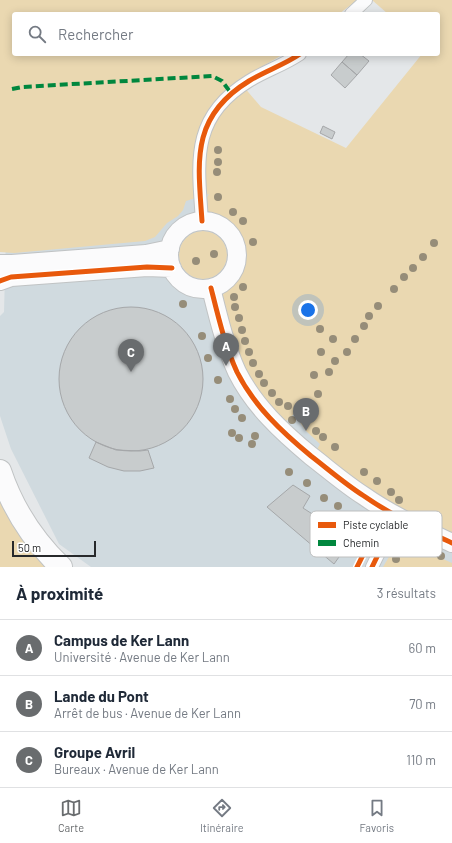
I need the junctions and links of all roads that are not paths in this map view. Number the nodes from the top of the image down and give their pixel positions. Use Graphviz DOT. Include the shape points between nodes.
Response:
graph roads {
  1 [pos="366,0"];
  2 [pos="353,12"];
  3 [pos="296,56"];
  4 [pos="202,222"];
  5 [pos="170,249"];
  6 [pos="0,264"];
  7 [pos="172,268"];
  8 [pos="0,281"];
  9 [pos="211,288"];
  10 [pos="0,470"];
  11 [pos="389,511"];
  12 [pos="442,538"];
  13 [pos="452,543"];
  14 [pos="377,557"];
  15 [pos="60,567"];
  16 [pos="372,567"];
  1 -- 2 [label="street"];
  3 -- 4 [label="street" via="231,93 206,127 199,152"];
  4 -- 5 [label="street" via="189,224 184,228 175,237"];
  4 -- 9 [label="street" via="223,228 233,240 237,254 230,276 218,286"];
  5 -- 6 [label="street" via="146,254"];
  5 -- 7 [label="street"];
  7 -- 8 [label="street" via="147,267 11,277"];
  7 -- 9 [label="street" via="185,284 197,289"];
  9 -- 11 [label="street" via="227,345 237,372 251,396 268,417 300,447 364,496"];
  10 -- 15 [label="highway" via="23,520"];
  12 -- 13 [label="street"];
  14 -- 16 [label="street"];
}
